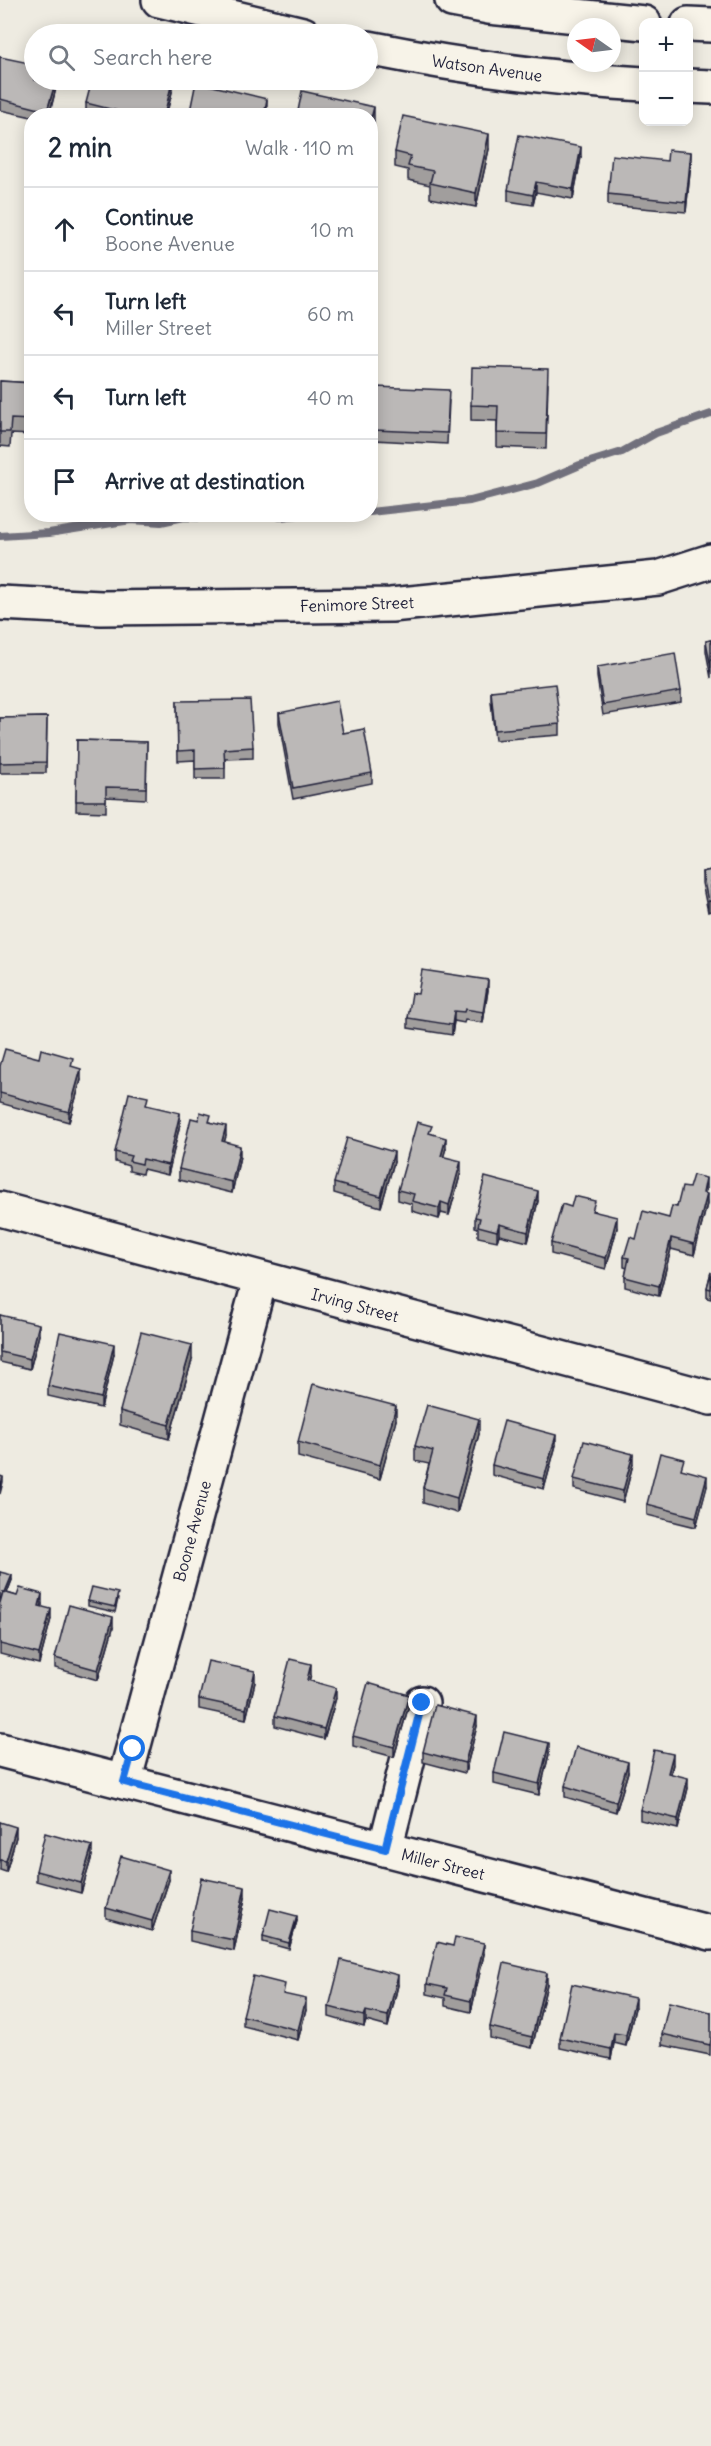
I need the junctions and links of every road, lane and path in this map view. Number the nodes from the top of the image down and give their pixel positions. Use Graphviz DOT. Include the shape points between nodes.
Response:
graph roads {
  1 [pos="159,0"];
  2 [pos="452,0"];
  3 [pos="639,22"];
  4 [pos="261,24"];
  5 [pos="693,24"];
  6 [pos="711,25"];
  7 [pos="378,50"];
  8 [pos="639,84"];
  9 [pos="693,86"];
  10 [pos="711,87"];
  11 [pos="711,561"];
  12 [pos="0,603"];
  13 [pos="0,1209"];
  14 [pos="260,1280"];
  15 [pos="711,1398"];
  16 [pos="422,1703"];
  17 [pos="0,1750"];
  18 [pos="124,1782"];
  19 [pos="385,1849"];
  20 [pos="711,1933"];
  1 -- 4 [label="street"];
  2 -- 3 [label="street"];
  5 -- 6 [label="street"];
  7 -- 8 [label="street, Watson Avenue" via="570,80"];
  9 -- 10 [label="street"];
  11 -- 12 [label="street, Fenimore Street" via="658,578 391,605 101,608"];
  13 -- 14 [label="street, Irving Street"];
  14 -- 15 [label="street, Irving Street"];
  14 -- 18 [label="street, Boone Avenue"];
  16 -- 19 [label="street"];
  17 -- 18 [label="street, Miller Street"];
  18 -- 19 [label="street, Miller Street"];
  19 -- 20 [label="street, Miller Street"];
}
